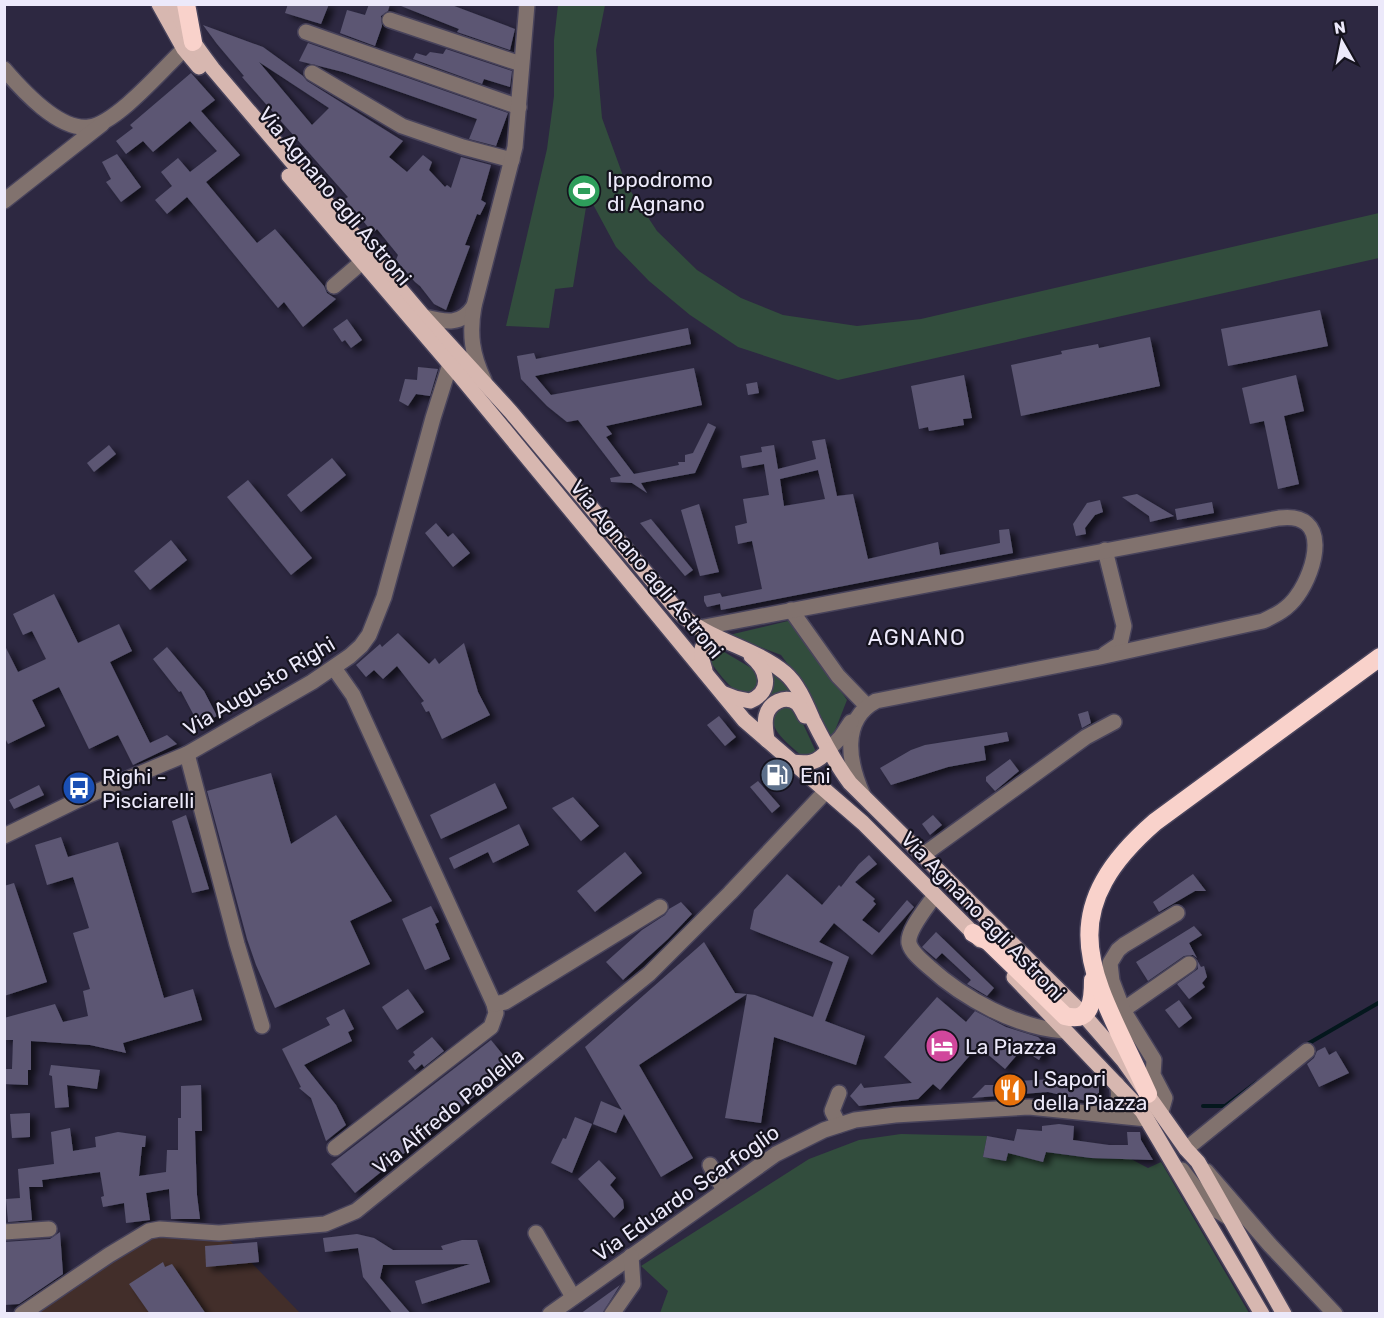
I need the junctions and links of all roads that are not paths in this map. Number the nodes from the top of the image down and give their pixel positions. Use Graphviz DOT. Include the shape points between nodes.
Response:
graph roads {
  1 [pos="159,4"];
  2 [pos="174,4"];
  3 [pos="186,4"];
  4 [pos="527,4"];
  5 [pos="390,20"];
  6 [pos="306,32"];
  7 [pos="188,45"];
  8 [pos="521,63"];
  9 [pos="4,69"];
  10 [pos="312,73"];
  11 [pos="519,107"];
  12 [pos="104,122"];
  13 [pos="512,160"];
  14 [pos="4,201"];
  15 [pos="362,262"];
  16 [pos="334,286"];
  17 [pos="474,306"];
  18 [pos="424,317"];
  19 [pos="453,358"];
  20 [pos="488,388"];
  21 [pos="1105,550"];
  22 [pos="791,610"];
  23 [pos="699,628"];
  24 [pos="716,637"];
  25 [pos="740,647"];
  26 [pos="1100,657"];
  27 [pos="1380,657"];
  28 [pos="334,668"];
  29 [pos="706,674"];
  30 [pos="722,693"];
  31 [pos="864,709"];
  32 [pos="1114,722"];
  33 [pos="766,740"];
  34 [pos="828,750"];
  35 [pos="186,754"];
  36 [pos="791,762"];
  37 [pos="826,791"];
  38 [pos="866,801"];
  39 [pos="4,836"];
  40 [pos="923,855"];
  41 [pos="935,895"];
  42 [pos="660,907"];
  43 [pos="1177,913"];
  44 [pos="974,933"];
  45 [pos="1189,964"];
  46 [pos="1093,969"];
  47 [pos="494,1004"];
  48 [pos="1123,1010"];
  49 [pos="1084,1015"];
  50 [pos="262,1026"];
  51 [pos="1064,1031"];
  52 [pos="1307,1051"];
  53 [pos="1117,1084"];
  54 [pos="839,1094"];
  55 [pos="1153,1107"];
  56 [pos="1103,1114"];
  57 [pos="839,1125"];
  58 [pos="336,1148"];
  59 [pos="1185,1149"];
  60 [pos="1198,1162"];
  61 [pos="1174,1164"];
  62 [pos="710,1165"];
  63 [pos="724,1191"];
  64 [pos="1230,1218"];
  65 [pos="49,1229"];
  66 [pos="4,1232"];
  67 [pos="537,1233"];
  68 [pos="1270,1245"];
  69 [pos="631,1256"];
  70 [pos="633,1284"];
  71 [pos="573,1297"];
  72 [pos="22,1314"];
  73 [pos="550,1314"];
  74 [pos="612,1314"];
  75 [pos="624,1314"];
  76 [pos="1262,1314"];
  77 [pos="1284,1314"];
  78 [pos="1335,1314"];
  1 -- 7 [label="main road, Via Agnano agli Astroni"];
  2 -- 7 [label="main road, Via Agnano agli Astroni"];
  3 -- 7 [label="highway"];
  4 -- 8 [label="street"];
  5 -- 8 [label="street"];
  6 -- 11 [label="street"];
  7 -- 12 [label="street"];
  7 -- 15 [label="main road, Via Agnano agli Astroni"];
  7 -- 18 [label="main road, Via Agnano agli Astroni"];
  8 -- 11 [label="street"];
  9 -- 12 [label="street" via="42,107 62,120 90,127"];
  10 -- 13 [label="street" via="402,126"];
  11 -- 13 [label="street"];
  12 -- 14 [label="street"];
  13 -- 17 [label="street"];
  15 -- 16 [label="street"];
  15 -- 19 [label="main road, Via Agnano agli Astroni"];
  17 -- 18 [label="street" via="456,321"];
  17 -- 20 [label="street" via="470,326 473,352"];
  18 -- 19 [label="main road, Via Agnano agli Astroni"];
  19 -- 20 [label="main road, Via Agnano agli Astroni"];
  19 -- 28 [label="street, Via Augusto Righi" via="376,619 361,646"];
  19 -- 29 [label="main road, Via Agnano agli Astroni"];
  20 -- 23 [label="main road, Via Agnano agli Astroni" via="678,611"];
  21 -- 22 [label="street"];
  21 -- 26 [label="street" via="1124,626 1120,644"];
  21 -- 26 [label="street" via="1293,516 1304,519 1315,538 1306,580 1297,597 1275,616"];
  22 -- 23 [label="street"];
  22 -- 31 [label="street"];
  23 -- 24 [label="main road, Via Agnano agli Astroni"];
  24 -- 25 [label="main road, Via Agnano agli Astroni"];
  24 -- 29 [label="main road" via="702,645"];
  25 -- 30 [label="main road" via="764,671 766,686 750,701"];
  25 -- 34 [label="main road, Via Agnano agli Astroni" via="787,674"];
  26 -- 31 [label="street" via="876,701"];
  27 -- 46 [label="highway" via="1136,839 1108,872 1093,908 1089,939"];
  28 -- 35 [label="street, Via Augusto Righi"];
  28 -- 47 [label="street" via="353,695"];
  29 -- 30 [label="main road, Via Agnano agli Astroni"];
  30 -- 33 [label="main road, Via Agnano agli Astroni"];
  31 -- 34 [label="street"];
  31 -- 38 [label="street" via="852,730 851,751 856,779"];
  32 -- 40 [label="street" via="1086,737"];
  33 -- 34 [label="main road" via="765,717 770,707 778,701 791,701 801,708 813,734"];
  33 -- 36 [label="main road, Via Agnano agli Astroni"];
  34 -- 36 [label="main road" via="816,762"];
  34 -- 38 [label="main road, Via Agnano agli Astroni"];
  35 -- 39 [label="street, Via Augusto Righi" via="84,796"];
  35 -- 50 [label="street"];
  36 -- 37 [label="main road, Via Agnano agli Astroni"];
  37 -- 41 [label="main road, Via Agnano agli Astroni"];
  37 -- 72 [label="street, Via Alfredo Paolella" via="649,974 356,1211 316,1225 219,1233 149,1231"];
  38 -- 40 [label="main road, Via Agnano agli Astroni"];
  40 -- 49 [label="main road, Via Agnano agli Astroni"];
  41 -- 44 [label="main road, Via Agnano agli Astroni"];
  41 -- 51 [label="street" via="909,935 912,950 924,963 965,996 989,1009 1046,1030"];
  42 -- 47 [label="street" via="505,1002"];
  43 -- 48 [label="street" via="1124,945 1113,957 1112,981"];
  44 -- 49 [label="highway" via="1065,1016"];
  44 -- 51 [label="main road, Via Agnano agli Astroni"];
  45 -- 48 [label="street"];
  46 -- 49 [label="highway" via="1092,1003"];
  46 -- 55 [label="highway"];
  47 -- 58 [label="street" via="496,1014 491,1027"];
  48 -- 55 [label="street" via="1154,1060 1153,1075 1165,1098"];
  49 -- 55 [label="main road, Via Agnano agli Astroni" via="1123,1060"];
  51 -- 53 [label="main road, Via Agnano agli Astroni"];
  52 -- 59 [label="street"];
  53 -- 55 [label="main road, Via Agnano agli Astroni"];
  53 -- 56 [label="street" via="1119,1100 1115,1108"];
  54 -- 57 [label="street" via="832,1111"];
  55 -- 56 [label="street, Via Eduardo Scarfoglio"];
  55 -- 59 [label="main road"];
  55 -- 61 [label="main road"];
  56 -- 57 [label="street, Via Eduardo Scarfoglio" via="1029,1107 895,1114"];
  57 -- 63 [label="street, Via Eduardo Scarfoglio" via="785,1148"];
  59 -- 60 [label="main road"];
  60 -- 64 [label="main road"];
  60 -- 68 [label="street"];
  61 -- 64 [label="street" via="1205,1200"];
  61 -- 76 [label="main road"];
  62 -- 63 [label="street"];
  63 -- 69 [label="street, Via Eduardo Scarfoglio"];
  64 -- 68 [label="street"];
  64 -- 77 [label="main road"];
  65 -- 66 [label="street"];
  67 -- 71 [label="street"];
  68 -- 78 [label="street"];
  69 -- 70 [label="street"];
  69 -- 71 [label="street, Via Eduardo Scarfoglio"];
  70 -- 74 [label="street"];
  70 -- 75 [label="street"];
  71 -- 73 [label="street, Via Eduardo Scarfoglio"];
}
